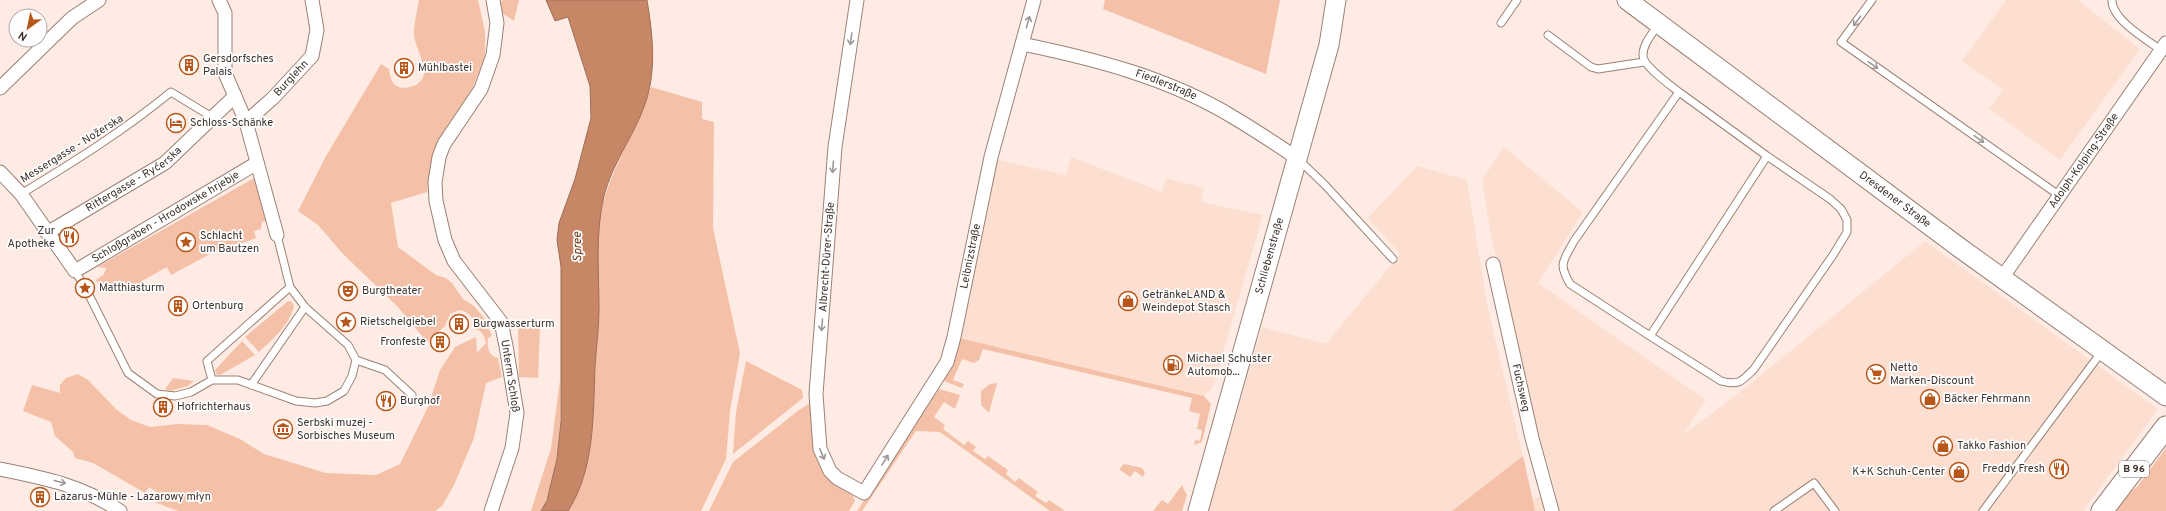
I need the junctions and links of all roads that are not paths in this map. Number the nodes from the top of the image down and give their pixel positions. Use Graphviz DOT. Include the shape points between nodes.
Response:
graph roads {
  1 [pos="99,0"];
  2 [pos="219,0"];
  3 [pos="312,0"];
  4 [pos="493,0"];
  5 [pos="857,0"];
  6 [pos="1034,0"];
  7 [pos="1336,0"];
  8 [pos="1516,0"];
  9 [pos="1627,0"];
  10 [pos="1872,0"];
  11 [pos="2112,0"];
  12 [pos="1501,23"];
  13 [pos="1659,23"];
  14 [pos="1548,35"];
  15 [pos="1022,44"];
  16 [pos="2164,46"];
  17 [pos="1644,62"];
  18 [pos="0,88"];
  19 [pos="1678,92"];
  20 [pos="235,96"];
  21 [pos="212,117"];
  22 [pos="246,122"];
  23 [pos="1767,156"];
  24 [pos="1297,158"];
  25 [pos="257,163"];
  26 [pos="0,172"];
  27 [pos="21,194"];
  28 [pos="2060,196"];
  29 [pos="277,232"];
  30 [pos="47,233"];
  31 [pos="1393,259"];
  32 [pos="1493,264"];
  33 [pos="2002,278"];
  34 [pos="290,287"];
  35 [pos="89,295"];
  36 [pos="305,307"];
  37 [pos="1650,336"];
  38 [pos="2103,350"];
  39 [pos="356,360"];
  40 [pos="212,380"];
  41 [pos="251,385"];
  42 [pos="412,395"];
  43 [pos="2166,396"];
  44 [pos="2166,427"];
  45 [pos="0,469"];
  46 [pos="864,493"];
  47 [pos="120,511"];
  48 [pos="491,511"];
  49 [pos="1198,511"];
  50 [pos="1552,511"];
  51 [pos="1774,511"];
  52 [pos="1835,511"];
  53 [pos="1983,511"];
  54 [pos="2102,511"];
  1 -- 18 [label="street" via="72,18"];
  2 -- 20 [label="street" via="225,13 224,73"];
  3 -- 22 [label="street, Burglehn" via="318,30 312,56 273,98"];
  4 -- 48 [label="street, Unterm Schloß" via="497,23 493,56 481,89 444,144 435,182 436,201 445,240 454,261 501,322 506,346 517,413 512,448"];
  5 -- 46 [label="street, Albrecht-Dürer-Straße, one-way" via="835,147 816,394 820,449 830,471 837,478"];
  15 -- 6 [label="street, Leibnizstraße, one-way"];
  7 -- 24 [label="main road, Schliebenstraße" via="1329,45"];
  8 -- 12 [label="lane"];
  9 -- 13 [label="main road, Dresdener Straße"];
  10 -- 28 [label="lane, one-way" via="1841,42"];
  11 -- 16 [label="lane" via="2114,11 2121,19"];
  13 -- 17 [label="lane" via="1646,42 1642,55"];
  13 -- 33 [label="main road, Dresdener Straße"];
  14 -- 17 [label="lane" via="1591,67 1598,69"];
  15 -- 24 [label="street, Fiedlerstraße" via="1126,69 1186,93 1232,116"];
  46 -- 15 [label="street, Leibnizstraße, one-way" via="947,362 991,157"];
  16 -- 28 [label="street, Adolph-Kolping-Straße"];
  17 -- 19 [label="lane"];
  19 -- 23 [label="lane"];
  19 -- 37 [label="lane" via="1574,241 1563,262 1562,270 1570,284"];
  20 -- 21 [label="street, Rittergasse - Ryćerska"];
  20 -- 22 [label="street"];
  21 -- 27 [label="lane, Messergasse - Nožerska" via="171,92 97,148"];
  21 -- 30 [label="street, Rittergasse - Ryćerska" via="165,163"];
  22 -- 25 [label="street"];
  23 -- 37 [label="lane"];
  23 -- 37 [label="lane" via="1830,199 1841,210 1847,220 1847,232 1833,255 1754,369 1742,382 1732,384 1721,381"];
  24 -- 31 [label="lane"];
  24 -- 49 [label="main road, Schliebenstraße"];
  25 -- 29 [label="street"];
  25 -- 30 [label="street, Schloßgraben - Hrodowske hrjebje" via="78,276"];
  26 -- 27 [label="street"];
  27 -- 30 [label="street"];
  28 -- 33 [label="street, Adolph-Kolping-Straße"];
  29 -- 34 [label="lane"];
  32 -- 50 [label="street, Fuchsweg" via="1532,438"];
  33 -- 38 [label="main road, Dresdener Straße"];
  34 -- 36 [label="lane"];
  34 -- 40 [label="lane" via="207,361"];
  35 -- 40 [label="lane" via="128,373 142,384 157,394 175,396 191,392"];
  36 -- 39 [label="lane" via="348,345"];
  36 -- 41 [label="lane"];
  38 -- 43 [label="main road, Dresdener Straße"];
  38 -- 53 [label="lane"];
  39 -- 41 [label="lane" via="352,376 344,391 327,401 296,401"];
  39 -- 42 [label="lane" via="385,370"];
  40 -- 41 [label="lane" via="238,380"];
  44 -- 54 [label="main road, B 96"];
  45 -- 47 [label="street, one-way" via="65,483 103,500"];
  51 -- 52 [label="lane" via="1814,483"];
}
